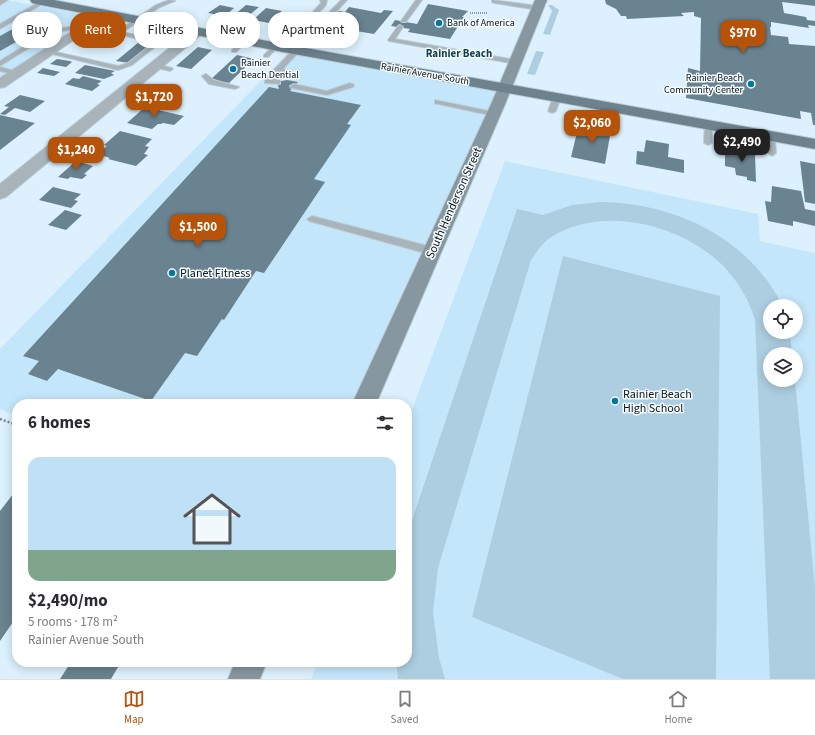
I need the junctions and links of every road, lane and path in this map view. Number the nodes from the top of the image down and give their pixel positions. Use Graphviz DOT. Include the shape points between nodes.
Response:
graph roads {
  1 [pos="5,0"];
  2 [pos="323,0"];
  3 [pos="344,0"];
  4 [pos="419,0"];
  5 [pos="40,1"];
  6 [pos="172,1"];
  7 [pos="494,1"];
  8 [pos="0,3"];
  9 [pos="540,4"];
  10 [pos="95,12"];
  11 [pos="149,12"];
  12 [pos="134,22"];
  13 [pos="0,27"];
  14 [pos="70,28"];
  15 [pos="134,36"];
  16 [pos="70,37"];
  17 [pos="260,44"];
  18 [pos="151,48"];
  19 [pos="177,48"];
  20 [pos="237,48"];
  21 [pos="285,49"];
  22 [pos="234,51"];
  23 [pos="47,52"];
  24 [pos="266,56"];
  25 [pos="516,62"];
  26 [pos="0,64"];
  27 [pos="155,66"];
  28 [pos="0,69"];
  29 [pos="170,69"];
  30 [pos="278,70"];
  31 [pos="287,72"];
  32 [pos="17,73"];
  33 [pos="206,76"];
  34 [pos="276,82"];
  35 [pos="0,84"];
  36 [pos="350,85"];
  37 [pos="294,86"];
  38 [pos="235,87"];
  39 [pos="505,88"];
  40 [pos="438,102"];
  41 [pos="494,114"];
  42 [pos="708,125"];
  43 [pos="771,136"];
  44 [pos="708,143"];
  45 [pos="815,144"];
  46 [pos="772,153"];
  47 [pos="0,193"];
  48 [pos="312,219"];
  49 [pos="432,252"];
  50 [pos="366,399"];
  51 [pos="0,418"];
  52 [pos="12,423"];
  53 [pos="249,667"];
  54 [pos="244,679"];
  1 -- 8 [label="lane"];
  2 -- 21 [label="lane" via="324,4"];
  3 -- 21 [label="lane"];
  4 -- 25 [label="lane" via="391,40"];
  5 -- 10 [label="main road, Rainier Avenue South"];
  5 -- 13 [label="lane"];
  6 -- 11 [label="lane"];
  7 -- 9 [label="lane"];
  9 -- 25 [label="street, South Henderson Street"];
  12 -- 15 [label="lane" via="118,33"];
  14 -- 26 [label="lane" via="53,30"];
  16 -- 23 [label="street"];
  17 -- 21 [label="main road, Rainier Avenue South"];
  18 -- 23 [label="lane" via="130,64 118,68"];
  19 -- 27 [label="street"];
  20 -- 22 [label="lane"];
  21 -- 24 [label="lane"];
  21 -- 30 [label="lane"];
  21 -- 39 [label="main road, Rainier Avenue South"];
  23 -- 32 [label="street"];
  25 -- 39 [label="street, South Henderson Street"];
  27 -- 29 [label="lane"];
  27 -- 47 [label="street"];
  28 -- 32 [label="lane"];
  30 -- 31 [label="lane"];
  30 -- 34 [label="lane" via="268,81"];
  32 -- 35 [label="street"];
  33 -- 38 [label="lane" via="212,82"];
  36 -- 37 [label="lane" via="327,93"];
  39 -- 41 [label="street, South Henderson Street"];
  39 -- 42 [label="main road, Rainier Avenue South" via="554,104"];
  40 -- 41 [label="lane"];
  41 -- 49 [label="street, South Henderson Street"];
  42 -- 43 [label="main road, Rainier Avenue South"];
  42 -- 44 [label="lane"];
  43 -- 45 [label="main road, Rainier Avenue South"];
  43 -- 46 [label="lane"];
  48 -- 49 [label="lane"];
  49 -- 50 [label="street, South Henderson Street"];
  51 -- 52 [label="path"];
  53 -- 54 [label="street"];
}
